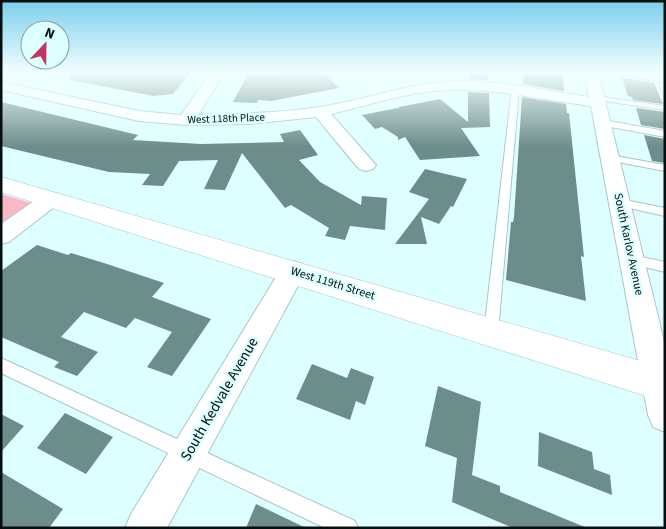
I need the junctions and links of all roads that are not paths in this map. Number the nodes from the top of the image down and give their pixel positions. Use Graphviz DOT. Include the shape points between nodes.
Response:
graph roads {
  1 [pos="51,97"];
  2 [pos="202,97"];
  3 [pos="385,97"];
  4 [pos="514,97"];
  5 [pos="547,97"];
  6 [pos="597,97"];
  7 [pos="600,108"];
  8 [pos="665,108"];
  9 [pos="320,112"];
  10 [pos="186,120"];
  11 [pos="665,134"];
  12 [pos="610,158"];
  13 [pos="366,165"];
  14 [pos="665,168"];
  15 [pos="1,184"];
  16 [pos="51,199"];
  17 [pos="620,203"];
  18 [pos="665,212"];
  19 [pos="1,236"];
  20 [pos="632,260"];
  21 [pos="665,267"];
  22 [pos="293,271"];
  23 [pos="491,332"];
  24 [pos="1,365"];
  25 [pos="661,384"];
  26 [pos="665,415"];
  27 [pos="188,453"];
  28 [pos="145,528"];
  29 [pos="348,528"];
  1 -- 10 [label="street, West 118th Place" via="139,116"];
  2 -- 10 [label="street"];
  3 -- 9 [label="street, West 118th Place"];
  4 -- 23 [label="lane"];
  5 -- 7 [label="street, West 118th Place"];
  6 -- 7 [label="street, South Karlov Avenue"];
  7 -- 8 [label="lane"];
  7 -- 11 [label="lane"];
  7 -- 12 [label="street, South Karlov Avenue"];
  9 -- 10 [label="street, West 118th Place" via="250,119"];
  9 -- 13 [label="street"];
  12 -- 14 [label="lane"];
  12 -- 17 [label="street, South Karlov Avenue"];
  15 -- 16 [label="street, West 119th Street"];
  16 -- 19 [label="street"];
  16 -- 22 [label="street, West 119th Street"];
  17 -- 18 [label="lane"];
  17 -- 20 [label="street, South Karlov Avenue"];
  20 -- 21 [label="lane"];
  20 -- 25 [label="street, South Karlov Avenue"];
  22 -- 23 [label="street, West 119th Street"];
  22 -- 27 [label="street, South Kedvale Avenue"];
  23 -- 25 [label="street, West 119th Street"];
  24 -- 27 [label="lane"];
  25 -- 26 [label="street, South Karlov Avenue"];
  27 -- 28 [label="street, South Kedvale Avenue"];
  27 -- 29 [label="lane"];
}
